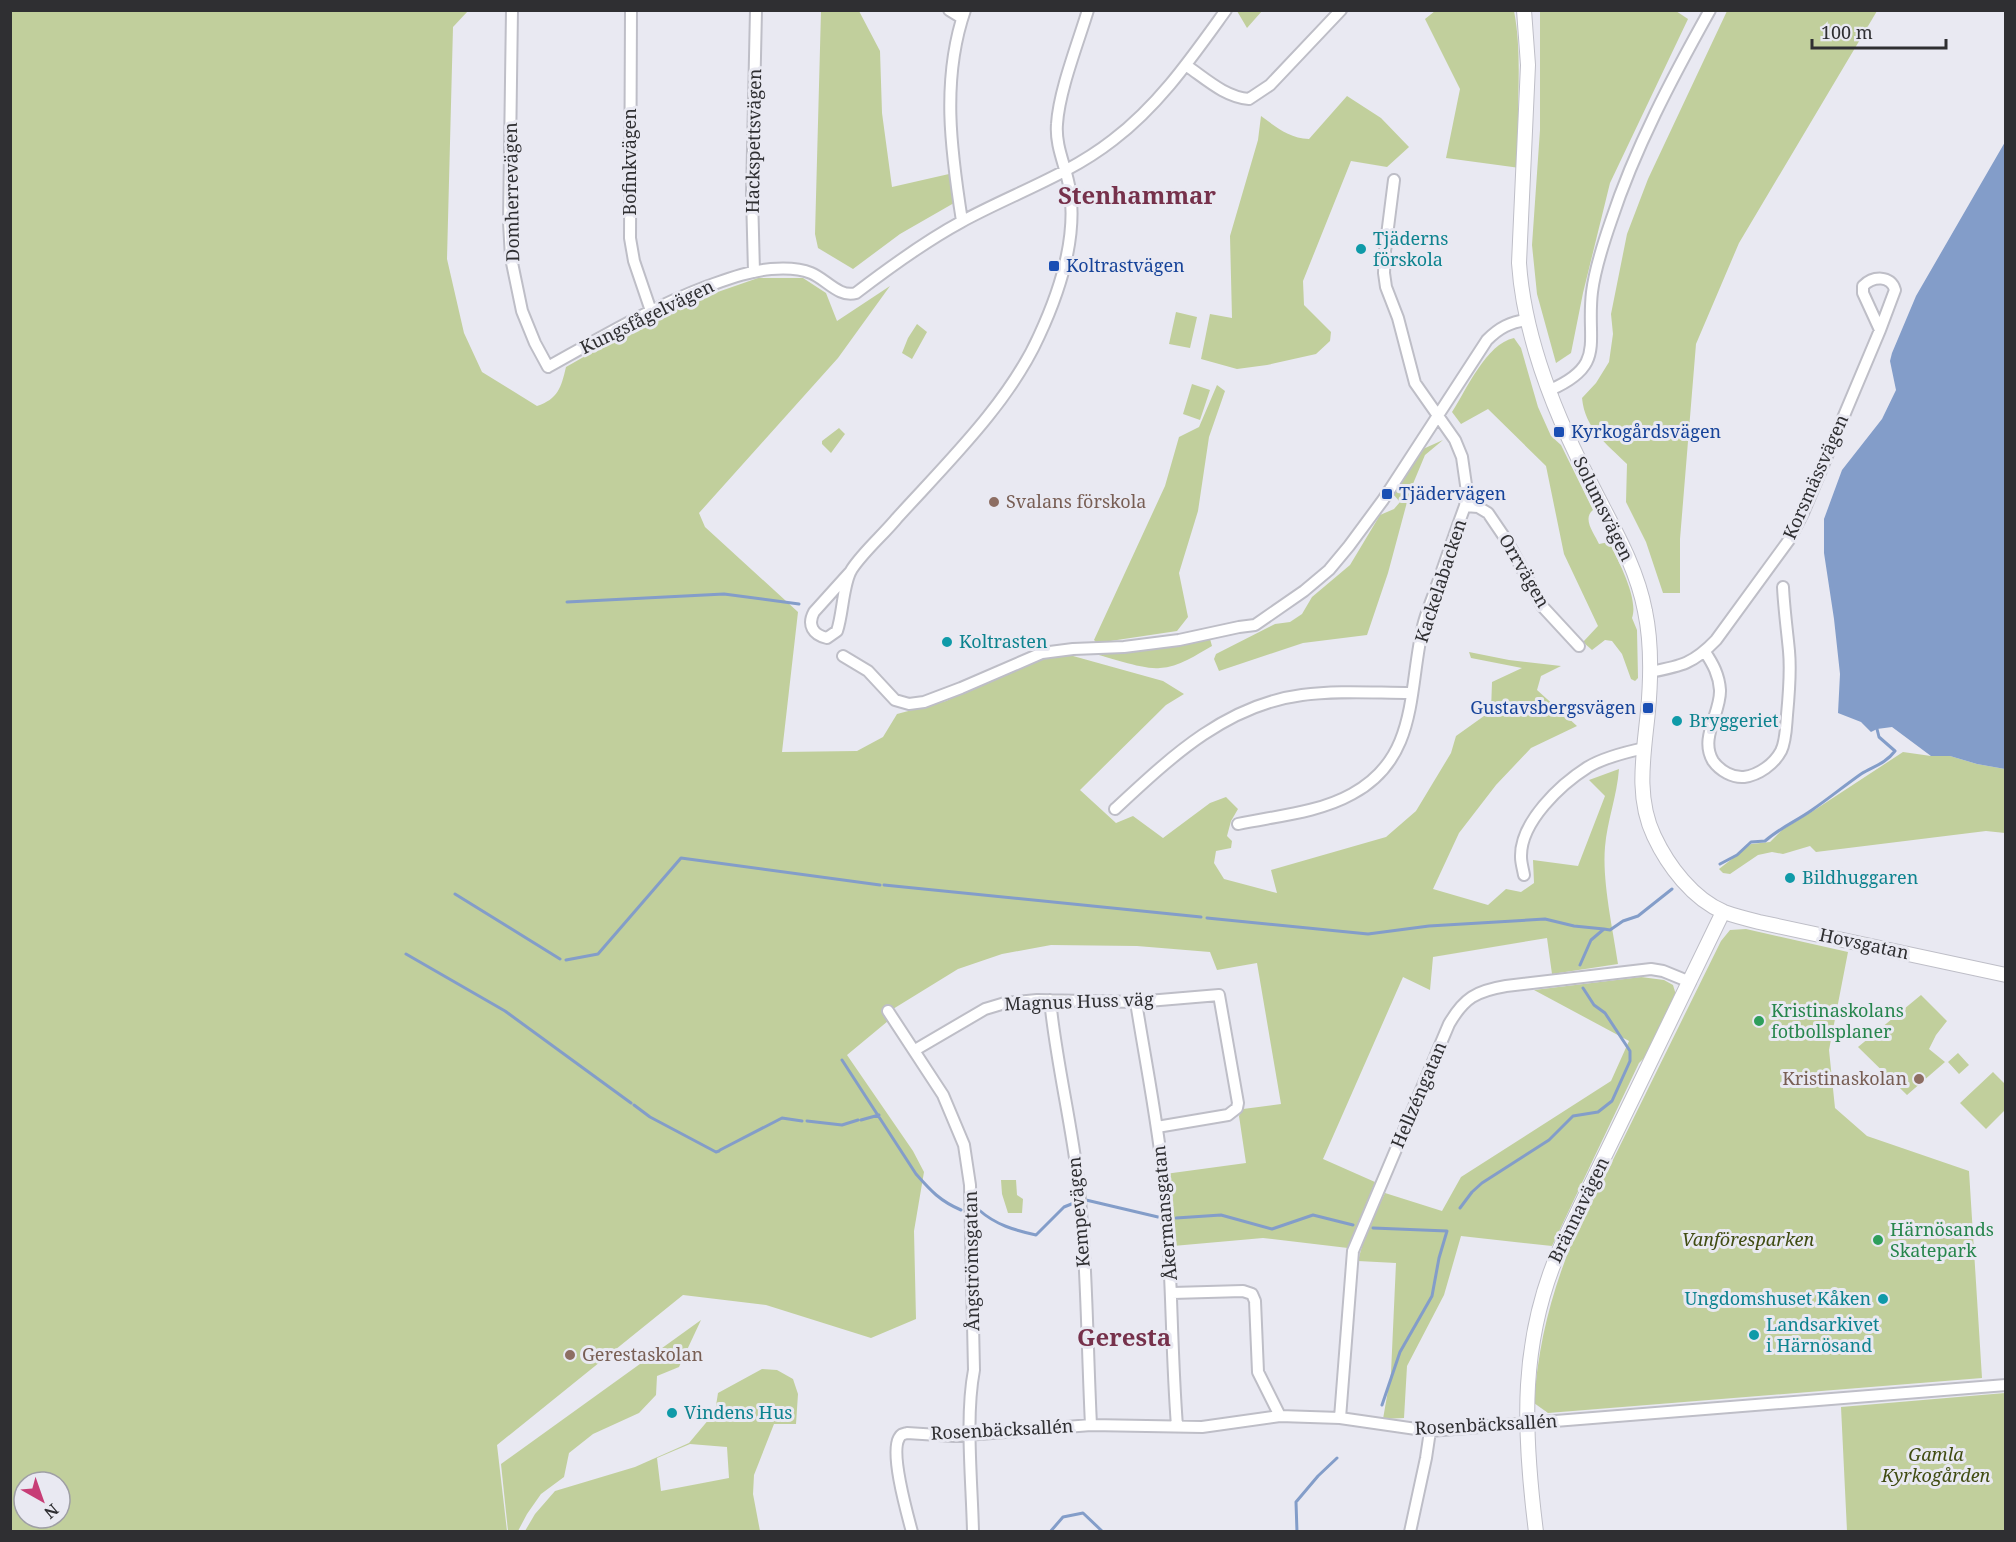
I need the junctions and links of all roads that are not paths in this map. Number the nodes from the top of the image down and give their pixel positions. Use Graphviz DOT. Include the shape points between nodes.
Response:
graph roads {
  1 [pos="512,10"];
  2 [pos="631,10"];
  3 [pos="756,10"];
  4 [pos="949,10"];
  5 [pos="1088,10"];
  6 [pos="1226,10"];
  7 [pos="1341,10"];
  8 [pos="1524,10"];
  9 [pos="1710,10"];
  10 [pos="963,14"];
  11 [pos="1187,66"];
  12 [pos="1066,172"];
  13 [pos="1394,180"];
  14 [pos="962,221"];
  15 [pos="754,272"];
  16 [pos="651,311"];
  17 [pos="1527,320"];
  18 [pos="1880,330"];
  19 [pos="548,367"];
  20 [pos="1550,390"];
  21 [pos="1438,414"];
  22 [pos="1465,506"];
  23 [pos="851,571"];
  24 [pos="1783,587"];
  25 [pos="1579,646"];
  26 [pos="1705,652"];
  27 [pos="843,656"];
  28 [pos="1650,672"];
  29 [pos="1411,693"];
  30 [pos="1645,748"];
  31 [pos="1115,810"];
  32 [pos="1238,824"];
  33 [pos="1524,875"];
  34 [pos="1723,912"];
  35 [pos="2006,975"];
  36 [pos="1690,981"];
  37 [pos="1050,1000"];
  38 [pos="1136,1002"];
  39 [pos="888,1011"];
  40 [pos="915,1050"];
  41 [pos="1157,1127"];
  42 [pos="1172,1293"];
  43 [pos="2006,1385"];
  44 [pos="1280,1416"];
  45 [pos="1340,1418"];
  46 [pos="1527,1424"];
  47 [pos="1091,1425"];
  48 [pos="1177,1426"];
  49 [pos="1430,1431"];
  50 [pos="970,1435"];
  51 [pos="912,1532"];
  52 [pos="973,1532"];
  53 [pos="1410,1532"];
  54 [pos="1536,1532"];
  1 -- 19 [label="street, Domherrevägen" via="510,258 522,311"];
  2 -- 16 [label="street, Bofinkvägen" via="630,238"];
  3 -- 15 [label="street, Hackspettsvägen"];
  4 -- 10 [label="street"];
  5 -- 12 [label="street" via="1057,124 1057,141"];
  6 -- 11 [label="street"];
  7 -- 11 [label="street" via="1270,85 1249,99 1217,87"];
  8 -- 17 [label="main road, Solumsvägen" via="1528,64 1519,263"];
  9 -- 20 [label="street" via="1620,193 1596,272 1586,364 1579,374"];
  10 -- 14 [label="street" via="949,103 950,140"];
  11 -- 12 [label="street" via="1131,126"];
  12 -- 14 [label="street"];
  12 -- 23 [label="street" via="1071,208 1068,241 1063,271 1039,338 982,423"];
  13 -- 21 [label="street" via="1385,251 1386,286 1415,383"];
  14 -- 15 [label="street, Kungsfågelvägen" via="850,295 801,269"];
  15 -- 16 [label="street, Kungsfågelvägen"];
  16 -- 19 [label="street, Kungsfågelvägen"];
  17 -- 20 [label="main road, Solumsvägen"];
  17 -- 21 [label="street" via="1503,326 1487,340"];
  18 -- 26 [label="street, Korsmässvägen" via="1796,528"];
  20 -- 28 [label="main road, Solumsvägen" via="1634,572 1647,619"];
  21 -- 22 [label="street, Kackelabacken" via="1462,457"];
  21 -- 27 [label="street" via="1383,500 1329,570 1259,623 1179,640 1042,653 961,688 909,704 895,700 868,671"];
  22 -- 25 [label="street, Orrvägen" via="1488,513 1542,606"];
  22 -- 29 [label="street, Kackelabacken" via="1423,624"];
  23 -- 23 [label="street" via="810,619 811,626 822,637 837,631"];
  24 -- 26 [label="street" via="1790,652 1785,734 1781,751 1758,773 1732,775 1722,771 1711,757 1709,737 1720,689 1716,670"];
  26 -- 28 [label="street, Korsmässvägen" via="1689,663"];
  28 -- 30 [label="main road, Solumsvägen"];
  29 -- 31 [label="street" via="1303,695 1254,706 1205,732"];
  29 -- 32 [label="street, Kackelabacken" via="1403,738 1395,755 1370,782 1334,803"];
  30 -- 33 [label="street" via="1589,766 1548,801 1528,830 1523,845"];
  30 -- 34 [label="main road, Solumsvägen" via="1642,784 1654,837 1685,884"];
  34 -- 35 [label="main road, Hovsgatan"];
  34 -- 36 [label="main road, Brännavägen"];
  36 -- 45 [label="street, Hellzéngatan" via="1651,969 1506,986 1472,996 1457,1011 1353,1251"];
  36 -- 46 [label="main road, Brännavägen" via="1550,1271 1531,1348"];
  37 -- 38 [label="street, Magnus Huss väg"];
  37 -- 40 [label="street, Magnus Huss väg" via="1005,1003 985,1009"];
  37 -- 47 [label="street, Kempevägen" via="1078,1176"];
  38 -- 41 [label="street, Åkermansgatan"];
  38 -- 41 [label="street, Magnus Huss väg" via="1219,995 1238,1103 1228,1115"];
  39 -- 40 [label="street, Ångströmsgatan"];
  40 -- 50 [label="street, Ångströmsgatan" via="943,1095 968,1162 974,1370"];
  41 -- 42 [label="street, Åkermansgatan"];
  42 -- 44 [label="street" via="1252,1294 1258,1372"];
  42 -- 48 [label="street, Åkermansgatan"];
  43 -- 46 [label="street, Rosenbäcksallén"];
  44 -- 45 [label="street, Rosenbäcksallén"];
  44 -- 48 [label="street, Rosenbäcksallén" via="1202,1427"];
  45 -- 49 [label="street, Rosenbäcksallén"];
  46 -- 49 [label="street, Rosenbäcksallén"];
  46 -- 54 [label="main road, Brännavägen"];
  47 -- 48 [label="street, Rosenbäcksallén"];
  47 -- 50 [label="street, Rosenbäcksallén"];
  49 -- 53 [label="street"];
  50 -- 51 [label="street, Rosenbäcksallén" via="907,1433 898,1440 897,1467"];
  50 -- 52 [label="street, Ångströmsgatan"];
}
